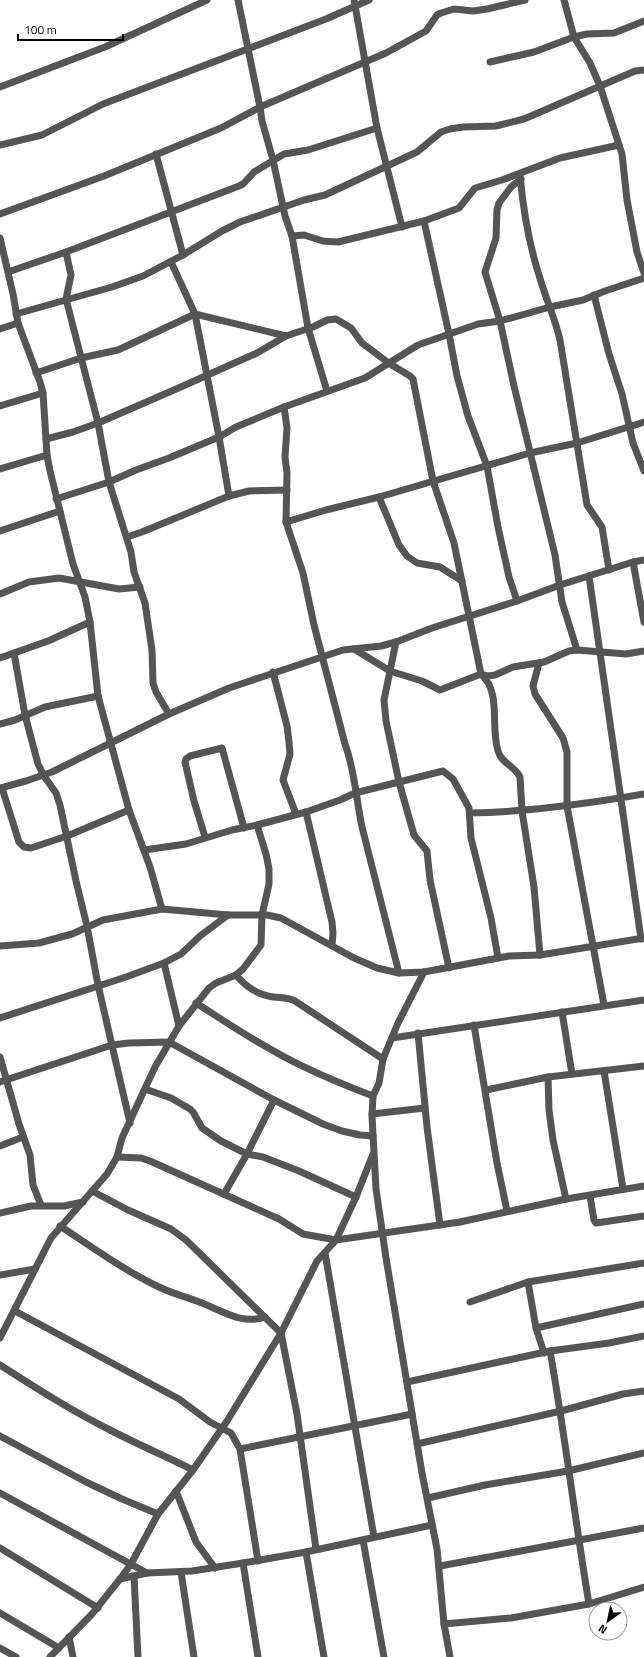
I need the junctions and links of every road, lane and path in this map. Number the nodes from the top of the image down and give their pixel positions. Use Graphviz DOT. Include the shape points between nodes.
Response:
graph roads {
  1 [pos="207,0"];
  2 [pos="238,0"];
  3 [pos="369,0"];
  4 [pos="525,0"];
  5 [pos="564,0"];
  6 [pos="355,3"];
  7 [pos="644,20"];
  8 [pos="574,37"];
  9 [pos="248,49"];
  10 [pos="366,62"];
  11 [pos="490,62"];
  12 [pos="644,70"];
  13 [pos="600,86"];
  14 [pos="0,87"];
  15 [pos="260,107"];
  16 [pos="377,128"];
  17 [pos="0,145"];
  18 [pos="619,145"];
  19 [pos="156,154"];
  20 [pos="273,160"];
  21 [pos="386,166"];
  22 [pos="520,176"];
  23 [pos="283,207"];
  24 [pos="172,212"];
  25 [pos="0,214"];
  26 [pos="424,221"];
  27 [pos="402,227"];
  28 [pos="292,236"];
  29 [pos="0,238"];
  30 [pos="66,252"];
  31 [pos="183,255"];
  32 [pos="171,262"];
  33 [pos="8,272"];
  34 [pos="644,273"];
  35 [pos="644,278"];
  36 [pos="594,295"];
  37 [pos="66,299"];
  38 [pos="550,307"];
  39 [pos="16,314"];
  40 [pos="195,314"];
  41 [pos="500,321"];
  42 [pos="18,323"];
  43 [pos="308,328"];
  44 [pos="0,329"];
  45 [pos="449,334"];
  46 [pos="286,336"];
  47 [pos="81,358"];
  48 [pos="390,364"];
  49 [pos="36,373"];
  50 [pos="206,376"];
  51 [pos="327,391"];
  52 [pos="43,393"];
  53 [pos="0,406"];
  54 [pos="284,407"];
  55 [pos="644,422"];
  56 [pos="98,423"];
  57 [pos="629,426"];
  58 [pos="219,437"];
  59 [pos="46,439"];
  60 [pos="577,443"];
  61 [pos="530,453"];
  62 [pos="47,455"];
  63 [pos="487,466"];
  64 [pos="0,468"];
  65 [pos="644,471"];
  66 [pos="433,481"];
  67 [pos="109,482"];
  68 [pos="287,490"];
  69 [pos="229,496"];
  70 [pos="379,497"];
  71 [pos="56,499"];
  72 [pos="60,511"];
  73 [pos="286,522"];
  74 [pos="0,531"];
  75 [pos="127,537"];
  76 [pos="644,560"];
  77 [pos="633,562"];
  78 [pos="609,570"];
  79 [pos="589,576"];
  80 [pos="80,581"];
  81 [pos="462,581"];
  82 [pos="560,585"];
  83 [pos="140,587"];
  84 [pos="0,594"];
  85 [pos="517,601"];
  86 [pos="469,617"];
  87 [pos="90,622"];
  88 [pos="644,622"];
  89 [pos="396,642"];
  90 [pos="354,649"];
  91 [pos="578,650"];
  92 [pos="644,651"];
  93 [pos="14,653"];
  94 [pos="600,653"];
  95 [pos="323,657"];
  96 [pos="0,658"];
  97 [pos="539,663"];
  98 [pos="390,671"];
  99 [pos="273,672"];
  100 [pos="481,674"];
  101 [pos="98,696"];
  102 [pos="169,714"];
  103 [pos="25,715"];
  104 [pos="0,724"];
  105 [pos="111,744"];
  106 [pos="44,776"];
  107 [pos="399,782"];
  108 [pos="1,788"];
  109 [pos="355,793"];
  110 [pos="644,794"];
  111 [pos="621,798"];
  112 [pos="567,806"];
  113 [pos="129,810"];
  114 [pos="306,812"];
  115 [pos="522,812"];
  116 [pos="470,813"];
  117 [pos="296,814"];
  118 [pos="257,825"];
  119 [pos="244,828"];
  120 [pos="68,836"];
  121 [pos="206,837"];
  122 [pos="144,850"];
  123 [pos="162,909"];
  124 [pos="228,915"];
  125 [pos="262,915"];
  126 [pos="87,926"];
  127 [pos="643,938"];
  128 [pos="0,946"];
  129 [pos="332,946"];
  130 [pos="593,947"];
  131 [pos="540,955"];
  132 [pos="498,958"];
  133 [pos="164,963"];
  134 [pos="449,968"];
  135 [pos="399,972"];
  136 [pos="424,972"];
  137 [pos="236,975"];
  138 [pos="98,985"];
  139 [pos="644,1000"];
  140 [pos="196,1003"];
  141 [pos="604,1005"];
  142 [pos="562,1012"];
  143 [pos="0,1018"];
  144 [pos="474,1025"];
  145 [pos="179,1026"];
  146 [pos="418,1033"];
  147 [pos="392,1038"];
  148 [pos="169,1042"];
  149 [pos="112,1045"];
  150 [pos="0,1056"];
  151 [pos="383,1059"];
  152 [pos="644,1066"];
  153 [pos="604,1071"];
  154 [pos="572,1074"];
  155 [pos="548,1077"];
  156 [pos="8,1080"];
  157 [pos="0,1082"];
  158 [pos="145,1089"];
  159 [pos="486,1090"];
  160 [pos="374,1096"];
  161 [pos="274,1100"];
  162 [pos="425,1108"];
  163 [pos="372,1114"];
  164 [pos="130,1123"];
  165 [pos="373,1136"];
  166 [pos="24,1137"];
  167 [pos="0,1146"];
  168 [pos="374,1152"];
  169 [pos="247,1154"];
  170 [pos="117,1157"];
  171 [pos="644,1186"];
  172 [pos="623,1189"];
  173 [pos="92,1191"];
  174 [pos="224,1194"];
  175 [pos="590,1196"];
  176 [pos="356,1197"];
  177 [pos="566,1199"];
  178 [pos="83,1202"];
  179 [pos="41,1206"];
  180 [pos="508,1211"];
  181 [pos="0,1213"];
  182 [pos="644,1216"];
  183 [pos="440,1225"];
  184 [pos="60,1226"];
  185 [pos="383,1233"];
  186 [pos="336,1240"];
  187 [pos="325,1253"];
  188 [pos="644,1263"];
  189 [pos="35,1269"];
  190 [pos="0,1275"];
  191 [pos="528,1282"];
  192 [pos="470,1302"];
  193 [pos="644,1304"];
  194 [pos="15,1311"];
  195 [pos="265,1317"];
  196 [pos="536,1328"];
  197 [pos="281,1333"];
  198 [pos="644,1336"];
  199 [pos="0,1338"];
  200 [pos="547,1352"];
  201 [pos="0,1365"];
  202 [pos="407,1382"];
  203 [pos="644,1391"];
  204 [pos="561,1411"];
  205 [pos="412,1414"];
  206 [pos="354,1426"];
  207 [pos="223,1428"];
  208 [pos="0,1436"];
  209 [pos="300,1436"];
  210 [pos="417,1444"];
  211 [pos="240,1449"];
  212 [pos="644,1453"];
  213 [pos="193,1470"];
  214 [pos="568,1471"];
  215 [pos="176,1491"];
  216 [pos="0,1493"];
  217 [pos="428,1498"];
  218 [pos="158,1514"];
  219 [pos="432,1525"];
  220 [pos="644,1528"];
  221 [pos="374,1537"];
  222 [pos="579,1539"];
  223 [pos="363,1540"];
  224 [pos="0,1548"];
  225 [pos="316,1549"];
  226 [pos="306,1552"];
  227 [pos="258,1561"];
  228 [pos="243,1563"];
  229 [pos="131,1564"];
  230 [pos="440,1566"];
  231 [pos="215,1568"];
  232 [pos="181,1572"];
  233 [pos="147,1574"];
  234 [pos="134,1576"];
  235 [pos="120,1579"];
  236 [pos="644,1587"];
  237 [pos="589,1601"];
  238 [pos="599,1601"];
  239 [pos="588,1604"];
  240 [pos="98,1608"];
  241 [pos="0,1613"];
  242 [pos="444,1624"];
  243 [pos="69,1637"];
  244 [pos="0,1648"];
  245 [pos="59,1648"];
  246 [pos="16,1657"];
  247 [pos="50,1657"];
  248 [pos="73,1657"];
  249 [pos="138,1657"];
  250 [pos="194,1657"];
  251 [pos="258,1657"];
  252 [pos="324,1657"];
  253 [pos="384,1657"];
  254 [pos="450,1657"];
  1 -- 14 [label="street" via="105,48"];
  2 -- 9 [label="street"];
  3 -- 6 [label="street"];
  4 -- 10 [label="street" via="486,10 447,11 437,15 426,32"];
  5 -- 8 [label="street"];
  6 -- 9 [label="street"];
  6 -- 10 [label="street"];
  7 -- 8 [label="street" via="614,33"];
  8 -- 11 [label="street" via="534,52"];
  8 -- 13 [label="street"];
  9 -- 15 [label="street"];
  9 -- 17 [label="street" via="102,104 42,135"];
  10 -- 15 [label="street"];
  10 -- 16 [label="street"];
  12 -- 13 [label="street" via="635,71"];
  13 -- 18 [label="street"];
  13 -- 21 [label="street" via="517,121 440,132 421,150"];
  15 -- 19 [label="street" via="222,128"];
  15 -- 20 [label="street" via="266,141"];
  16 -- 20 [label="street" via="308,150 284,154"];
  16 -- 21 [label="street"];
  18 -- 22 [label="street" via="560,158"];
  18 -- 34 [label="street" via="634,237"];
  19 -- 24 [label="street"];
  19 -- 25 [label="street"];
  20 -- 23 [label="street"];
  20 -- 24 [label="street" via="254,172 243,184"];
  21 -- 23 [label="street" via="325,195"];
  21 -- 27 [label="street"];
  22 -- 26 [label="street" via="475,188 459,208"];
  22 -- 38 [label="street" via="538,275"];
  22 -- 41 [label="street" via="499,203 496,238 485,272"];
  23 -- 28 [label="street"];
  23 -- 31 [label="street" via="240,222"];
  24 -- 30 [label="street"];
  24 -- 31 [label="street"];
  26 -- 27 [label="street"];
  26 -- 45 [label="street"];
  27 -- 28 [label="street" via="338,242 323,241 304,235"];
  28 -- 43 [label="street"];
  29 -- 33 [label="street"];
  30 -- 33 [label="street"];
  30 -- 37 [label="street" via="71,275"];
  31 -- 32 [label="street"];
  32 -- 37 [label="street" via="112,287"];
  32 -- 40 [label="street"];
  33 -- 39 [label="street"];
  35 -- 36 [label="street"];
  36 -- 38 [label="street"];
  36 -- 57 [label="street"];
  37 -- 39 [label="street"];
  37 -- 47 [label="street"];
  38 -- 41 [label="street"];
  38 -- 60 [label="street" via="560,340"];
  39 -- 42 [label="street"];
  40 -- 46 [label="street"];
  40 -- 47 [label="street" via="118,350"];
  40 -- 50 [label="street"];
  41 -- 45 [label="street" via="478,324"];
  41 -- 61 [label="street"];
  42 -- 44 [label="street"];
  42 -- 49 [label="street"];
  43 -- 46 [label="street"];
  43 -- 48 [label="street" via="336,319 351,328 362,343"];
  43 -- 51 [label="street"];
  45 -- 48 [label="street" via="418,345"];
  45 -- 63 [label="street" via="468,416"];
  46 -- 50 [label="street" via="257,354"];
  47 -- 49 [label="street"];
  47 -- 56 [label="street"];
  48 -- 51 [label="street" via="365,378"];
  48 -- 66 [label="street" via="413,379"];
  49 -- 52 [label="street"];
  50 -- 56 [label="street"];
  50 -- 58 [label="street"];
  51 -- 54 [label="street"];
  52 -- 53 [label="street"];
  52 -- 59 [label="street"];
  54 -- 58 [label="street"];
  54 -- 68 [label="street" via="288,428 285,457"];
  55 -- 57 [label="street"];
  56 -- 59 [label="street"];
  56 -- 67 [label="street"];
  57 -- 60 [label="street"];
  57 -- 65 [label="street"];
  58 -- 67 [label="street"];
  58 -- 69 [label="street"];
  59 -- 62 [label="street"];
  60 -- 61 [label="street"];
  60 -- 78 [label="street" via="587,505 602,526"];
  61 -- 63 [label="street"];
  61 -- 82 [label="street"];
  62 -- 64 [label="street"];
  62 -- 71 [label="street"];
  63 -- 66 [label="street"];
  63 -- 85 [label="street" via="509,577"];
  66 -- 70 [label="street"];
  66 -- 81 [label="street" via="454,543"];
  67 -- 71 [label="street"];
  67 -- 75 [label="street"];
  68 -- 69 [label="street" via="249,491"];
  68 -- 73 [label="street"];
  69 -- 75 [label="street"];
  70 -- 73 [label="street"];
  70 -- 81 [label="street" via="407,556 417,562 440,567"];
  71 -- 72 [label="street"];
  72 -- 74 [label="street"];
  72 -- 80 [label="street" via="73,564"];
  73 -- 95 [label="street"];
  75 -- 83 [label="street" via="134,572"];
  76 -- 77 [label="street"];
  77 -- 78 [label="street"];
  77 -- 88 [label="street"];
  78 -- 79 [label="street"];
  79 -- 82 [label="street"];
  79 -- 94 [label="street"];
  80 -- 83 [label="street" via="119,589"];
  80 -- 84 [label="street" via="40,579"];
  80 -- 87 [label="street"];
  81 -- 86 [label="street"];
  82 -- 85 [label="street"];
  82 -- 91 [label="street" via="562,602"];
  83 -- 102 [label="street" via="150,626 153,683"];
  85 -- 86 [label="street"];
  86 -- 89 [label="street"];
  86 -- 100 [label="street"];
  87 -- 93 [label="street"];
  87 -- 101 [label="street"];
  89 -- 90 [label="street"];
  89 -- 98 [label="street"];
  90 -- 95 [label="street" via="342,650"];
  90 -- 98 [label="street"];
  91 -- 94 [label="street"];
  91 -- 97 [label="street"];
  92 -- 94 [label="street" via="626,654"];
  93 -- 96 [label="street"];
  93 -- 103 [label="street"];
  94 -- 111 [label="street"];
  95 -- 99 [label="street"];
  95 -- 109 [label="street" via="351,760"];
  97 -- 100 [label="street" via="513,667 495,675"];
  97 -- 112 [label="street" via="534,686 535,694 563,738 567,752"];
  98 -- 100 [label="street" via="422,681 440,690"];
  98 -- 107 [label="street" via="384,700"];
  99 -- 102 [label="street" via="209,695"];
  99 -- 117 [label="street" via="289,742 290,754 283,780"];
  100 -- 115 [label="street" via="487,680 492,693 495,708 494,737 498,753 520,777"];
  101 -- 103 [label="street" via="45,707"];
  101 -- 105 [label="street"];
  102 -- 105 [label="street"];
  103 -- 104 [label="street"];
  103 -- 106 [label="street" via="38,764"];
  105 -- 106 [label="street"];
  105 -- 113 [label="street"];
  106 -- 108 [label="street"];
  106 -- 120 [label="street" via="56,793"];
  107 -- 109 [label="street"];
  107 -- 116 [label="street" via="443,771 453,779"];
  107 -- 134 [label="street" via="414,834 426,851"];
  108 -- 120 [label="street" via="19,842 24,847 31,848"];
  109 -- 114 [label="street"];
  109 -- 135 [label="street"];
  110 -- 111 [label="street"];
  111 -- 112 [label="street"];
  111 -- 127 [label="street"];
  112 -- 115 [label="street"];
  112 -- 130 [label="street"];
  113 -- 120 [label="street"];
  113 -- 122 [label="street"];
  114 -- 117 [label="street"];
  114 -- 129 [label="street" via="332,922"];
  115 -- 116 [label="street"];
  115 -- 131 [label="street" via="534,887"];
  116 -- 132 [label="street" via="472,838"];
  117 -- 118 [label="street"];
  118 -- 119 [label="street"];
  118 -- 125 [label="street" via="269,870 269,884"];
  119 -- 121 [label="street"];
  119 -- 121 [label="street" via="222,748 208,751 190,756 185,762 194,802"];
  120 -- 126 [label="street"];
  121 -- 122 [label="street" via="186,844"];
  122 -- 123 [label="street"];
  123 -- 124 [label="street"];
  123 -- 126 [label="street" via="109,918"];
  124 -- 125 [label="street"];
  124 -- 133 [label="street" via="187,949"];
  125 -- 129 [label="street" via="281,918"];
  125 -- 137 [label="street" via="260,945"];
  126 -- 128 [label="street" via="72,934 39,943"];
  126 -- 138 [label="street"];
  127 -- 130 [label="street"];
  129 -- 135 [label="street" via="377,968"];
  130 -- 131 [label="street"];
  130 -- 141 [label="street"];
  131 -- 132 [label="street"];
  132 -- 134 [label="street"];
  133 -- 138 [label="street"];
  133 -- 145 [label="street"];
  134 -- 136 [label="street"];
  135 -- 136 [label="street"];
  136 -- 147 [label="street"];
  137 -- 140 [label="street" via="216,983"];
  137 -- 151 [label="street" via="254,991 295,1001"];
  138 -- 143 [label="street"];
  138 -- 149 [label="street"];
  139 -- 141 [label="street"];
  140 -- 145 [label="street"];
  140 -- 160 [label="street" via="288,1059"];
  141 -- 142 [label="street"];
  142 -- 144 [label="street"];
  142 -- 154 [label="street"];
  144 -- 146 [label="street"];
  144 -- 159 [label="street"];
  145 -- 148 [label="street"];
  146 -- 147 [label="street"];
  146 -- 162 [label="street"];
  147 -- 151 [label="street"];
  148 -- 149 [label="street"];
  148 -- 158 [label="street"];
  148 -- 161 [label="street"];
  149 -- 156 [label="street"];
  149 -- 164 [label="street"];
  150 -- 156 [label="street"];
  151 -- 160 [label="street"];
  152 -- 153 [label="street"];
  153 -- 154 [label="street"];
  153 -- 172 [label="street"];
  154 -- 155 [label="street"];
  155 -- 159 [label="street"];
  155 -- 177 [label="street" via="552,1133"];
  156 -- 157 [label="street"];
  156 -- 166 [label="street"];
  158 -- 164 [label="street"];
  158 -- 169 [label="street" via="171,1098 190,1109 200,1126 208,1133"];
  159 -- 180 [label="street" via="497,1163"];
  160 -- 163 [label="street"];
  161 -- 165 [label="street" via="342,1131"];
  161 -- 169 [label="street"];
  162 -- 163 [label="street"];
  162 -- 183 [label="street"];
  163 -- 165 [label="street"];
  164 -- 170 [label="street"];
  165 -- 168 [label="street"];
  166 -- 167 [label="street"];
  166 -- 179 [label="street" via="30,1155 33,1185"];
  168 -- 176 [label="street"];
  168 -- 185 [label="street" via="376,1189"];
  169 -- 174 [label="street"];
  169 -- 176 [label="street" via="263,1157 299,1171"];
  170 -- 173 [label="street" via="107,1174"];
  170 -- 174 [label="street" via="150,1161"];
  171 -- 172 [label="street"];
  172 -- 175 [label="street"];
  173 -- 178 [label="street"];
  173 -- 195 [label="street" via="171,1229 203,1256"];
  174 -- 186 [label="street" via="279,1219 302,1234"];
  175 -- 177 [label="street"];
  175 -- 182 [label="street" via="596,1223"];
  176 -- 186 [label="street"];
  177 -- 180 [label="street"];
  178 -- 179 [label="street" via="64,1206"];
  178 -- 184 [label="street"];
  179 -- 181 [label="street"];
  180 -- 183 [label="street"];
  183 -- 185 [label="street"];
  184 -- 189 [label="street"];
  184 -- 195 [label="street" via="168,1291 237,1318 257,1320"];
  185 -- 186 [label="street"];
  185 -- 202 [label="street"];
  186 -- 187 [label="street"];
  187 -- 197 [label="street" via="317,1261"];
  187 -- 206 [label="street"];
  188 -- 191 [label="street"];
  189 -- 190 [label="street"];
  189 -- 194 [label="street"];
  191 -- 192 [label="street"];
  191 -- 196 [label="street"];
  193 -- 196 [label="street"];
  194 -- 199 [label="street"];
  194 -- 207 [label="street" via="167,1392"];
  195 -- 197 [label="street"];
  196 -- 200 [label="street"];
  197 -- 207 [label="street"];
  197 -- 209 [label="street"];
  198 -- 200 [label="street"];
  200 -- 202 [label="street"];
  200 -- 204 [label="street"];
  201 -- 213 [label="street" via="111,1431"];
  202 -- 205 [label="street"];
  203 -- 204 [label="street" via="623,1394"];
  204 -- 210 [label="street"];
  204 -- 214 [label="street"];
  205 -- 206 [label="street"];
  205 -- 210 [label="street"];
  206 -- 209 [label="street"];
  206 -- 221 [label="street"];
  207 -- 211 [label="street" via="231,1433"];
  207 -- 213 [label="street"];
  208 -- 218 [label="street" via="86,1482"];
  209 -- 211 [label="street"];
  209 -- 225 [label="street"];
  210 -- 217 [label="street"];
  211 -- 227 [label="street"];
  212 -- 214 [label="street"];
  213 -- 215 [label="street"];
  214 -- 217 [label="street"];
  214 -- 222 [label="street"];
  215 -- 218 [label="street"];
  215 -- 231 [label="street" via="196,1542"];
  216 -- 229 [label="street"];
  217 -- 219 [label="street"];
  218 -- 229 [label="street"];
  219 -- 221 [label="street"];
  219 -- 230 [label="street"];
  220 -- 222 [label="street"];
  221 -- 223 [label="street"];
  222 -- 230 [label="street"];
  222 -- 237 [label="street"];
  223 -- 225 [label="street"];
  223 -- 253 [label="street"];
  224 -- 240 [label="street"];
  225 -- 226 [label="street"];
  226 -- 227 [label="street"];
  226 -- 252 [label="street"];
  227 -- 228 [label="street"];
  228 -- 231 [label="street"];
  228 -- 251 [label="street"];
  229 -- 233 [label="street"];
  229 -- 235 [label="street"];
  230 -- 242 [label="street"];
  231 -- 232 [label="street"];
  232 -- 233 [label="street"];
  232 -- 250 [label="street"];
  233 -- 234 [label="street"];
  234 -- 235 [label="street"];
  234 -- 249 [label="street"];
  235 -- 240 [label="street"];
  236 -- 238 [label="street"];
  239 -- 242 [label="street" via="511,1618"];
  240 -- 243 [label="street"];
  241 -- 245 [label="street"];
  242 -- 254 [label="street"];
  243 -- 245 [label="street"];
  243 -- 248 [label="street"];
  244 -- 246 [label="street"];
  245 -- 247 [label="street"];
}
